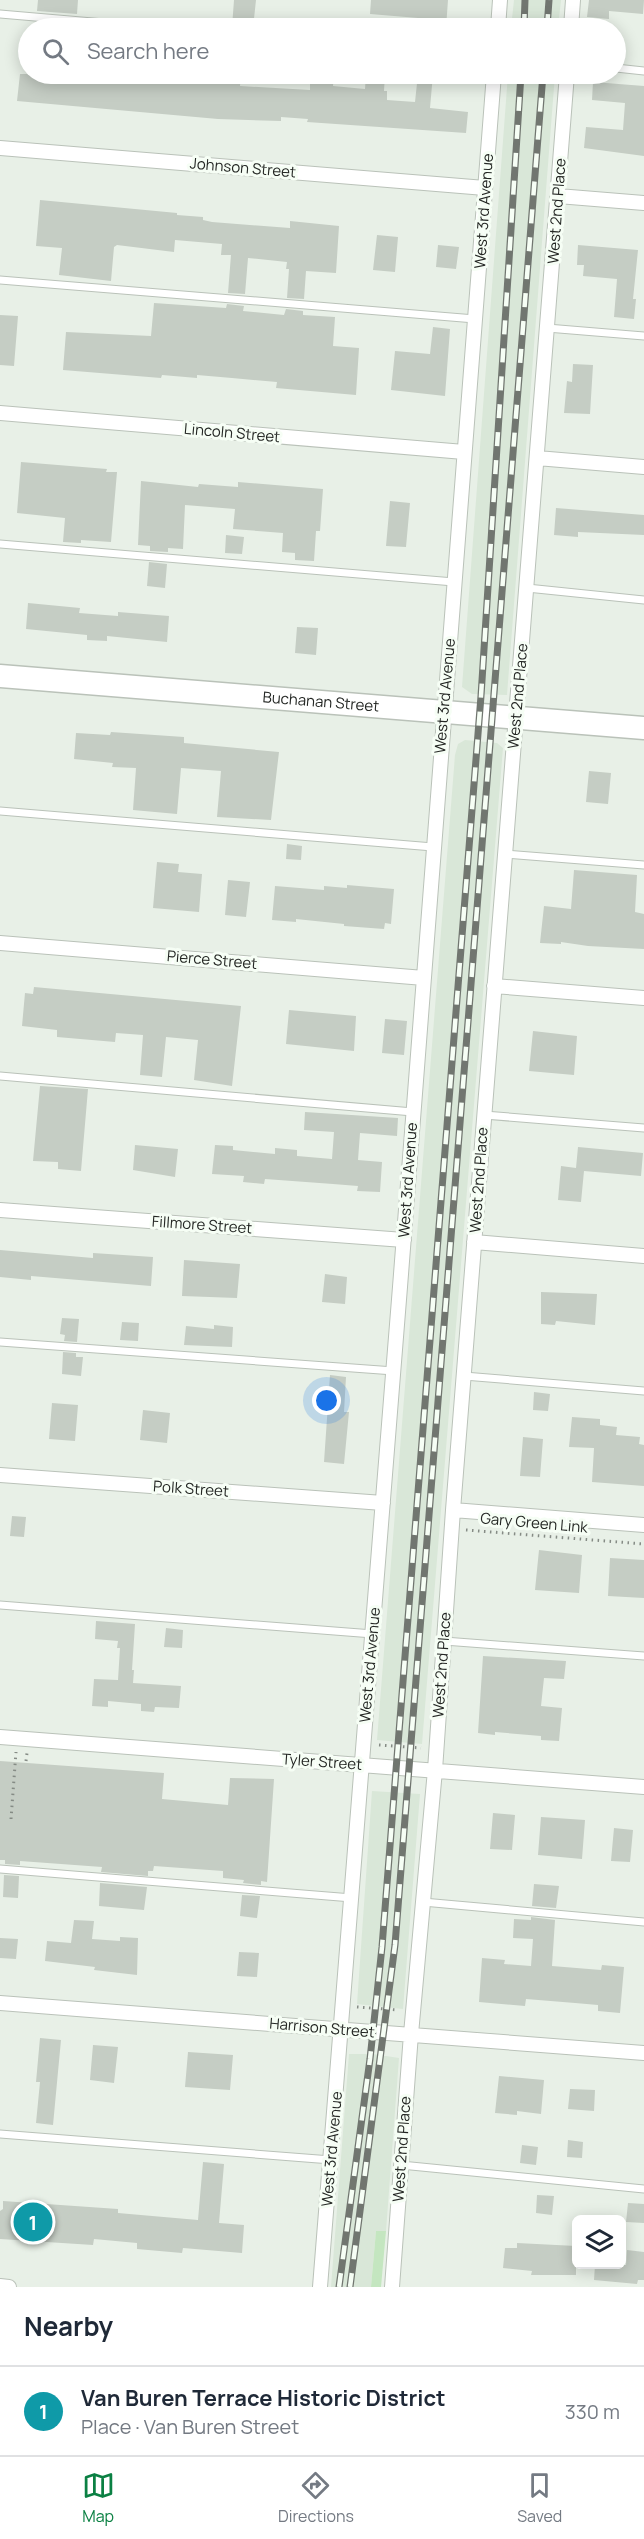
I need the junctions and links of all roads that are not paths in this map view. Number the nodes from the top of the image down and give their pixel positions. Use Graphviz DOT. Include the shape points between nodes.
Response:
graph roads {
  1 [pos="500,0"];
  2 [pos="573,0"];
  3 [pos="0,14"];
  4 [pos="46,18"];
  5 [pos="499,18"];
  6 [pos="572,18"];
  7 [pos="626,69"];
  8 [pos="644,71"];
  9 [pos="493,84"];
  10 [pos="566,84"];
  11 [pos="0,148"];
  12 [pos="485,189"];
  13 [pos="558,196"];
  14 [pos="644,203"];
  15 [pos="0,280"];
  16 [pos="475,319"];
  17 [pos="547,328"];
  18 [pos="644,336"];
  19 [pos="0,413"];
  20 [pos="464,452"];
  21 [pos="537,458"];
  22 [pos="644,467"];
  23 [pos="0,543"];
  24 [pos="454,582"];
  25 [pos="527,588"];
  26 [pos="644,600"];
  27 [pos="0,676"];
  28 [pos="444,712"];
  29 [pos="517,718"];
  30 [pos="644,728"];
  31 [pos="0,811"];
  32 [pos="433,847"];
  33 [pos="506,854"];
  34 [pos="644,865"];
  35 [pos="0,943"];
  36 [pos="424,978"];
  37 [pos="495,986"];
  38 [pos="644,998"];
  39 [pos="0,1076"];
  40 [pos="413,1112"];
  41 [pos="484,1115"];
  42 [pos="644,1128"];
  43 [pos="0,1210"];
  44 [pos="404,1240"];
  45 [pos="474,1242"];
  46 [pos="644,1256"];
  47 [pos="0,1342"];
  48 [pos="394,1371"];
  49 [pos="464,1376"];
  50 [pos="644,1391"];
  51 [pos="0,1475"];
  52 [pos="383,1503"];
  53 [pos="453,1510"];
  54 [pos="644,1525"];
  55 [pos="0,1605"];
  56 [pos="373,1634"];
  57 [pos="444,1641"];
  58 [pos="644,1656"];
  59 [pos="0,1737"];
  60 [pos="362,1765"];
  61 [pos="435,1770"];
  62 [pos="644,1787"];
  63 [pos="0,1869"];
  64 [pos="352,1898"];
  65 [pos="423,1902"];
  66 [pos="644,1922"];
  67 [pos="0,2003"];
  68 [pos="341,2030"];
  69 [pos="411,2034"];
  70 [pos="644,2053"];
  71 [pos="0,2134"];
  72 [pos="331,2160"];
  73 [pos="401,2165"];
  74 [pos="644,2188"];
  75 [pos="0,2286"];
  76 [pos="9,2287"];
  77 [pos="320,2287"];
  78 [pos="392,2287"];
  1 -- 5 [label="street"];
  2 -- 6 [label="street"];
  3 -- 4 [label="lane"];
  7 -- 8 [label="lane"];
  9 -- 12 [label="street, West 3rd Avenue"];
  10 -- 13 [label="street, West 2nd Place"];
  11 -- 12 [label="street, Johnson Street"];
  12 -- 16 [label="street, West 3rd Avenue"];
  13 -- 14 [label="street"];
  13 -- 17 [label="street, West 2nd Place"];
  15 -- 16 [label="lane"];
  16 -- 20 [label="street, West 3rd Avenue"];
  17 -- 18 [label="lane"];
  17 -- 21 [label="street, West 2nd Place"];
  19 -- 20 [label="street, Lincoln Street"];
  20 -- 24 [label="street, West 3rd Avenue"];
  21 -- 22 [label="street"];
  21 -- 25 [label="street, West 2nd Place"];
  23 -- 24 [label="lane"];
  24 -- 28 [label="street, West 3rd Avenue"];
  25 -- 26 [label="lane"];
  25 -- 29 [label="street, West 2nd Place"];
  27 -- 28 [label="main road, Buchanan Street"];
  28 -- 29 [label="main road, Buchanan Street"];
  28 -- 32 [label="street, West 3rd Avenue"];
  29 -- 30 [label="main road, Buchanan Street"];
  29 -- 33 [label="street, West 2nd Place"];
  31 -- 32 [label="lane"];
  32 -- 36 [label="street, West 3rd Avenue"];
  33 -- 34 [label="lane"];
  33 -- 37 [label="street, West 2nd Place"];
  35 -- 36 [label="street, Pierce Street"];
  36 -- 40 [label="street, West 3rd Avenue"];
  37 -- 38 [label="street"];
  37 -- 41 [label="street, West 2nd Place"];
  39 -- 40 [label="lane"];
  40 -- 44 [label="street, West 3rd Avenue"];
  41 -- 42 [label="lane"];
  41 -- 45 [label="street, West 2nd Place"];
  43 -- 44 [label="street, Fillmore Street"];
  44 -- 48 [label="street, West 3rd Avenue"];
  45 -- 46 [label="street"];
  45 -- 49 [label="street, West 2nd Place"];
  47 -- 48 [label="lane"];
  48 -- 52 [label="street, West 3rd Avenue"];
  49 -- 50 [label="lane"];
  49 -- 53 [label="street, West 2nd Place"];
  51 -- 52 [label="street, Polk Street"];
  52 -- 56 [label="street, West 3rd Avenue"];
  53 -- 54 [label="street"];
  53 -- 57 [label="street, West 2nd Place"];
  55 -- 56 [label="lane"];
  56 -- 60 [label="street, West 3rd Avenue"];
  57 -- 58 [label="lane"];
  57 -- 61 [label="street, West 2nd Place"];
  59 -- 60 [label="street, Tyler Street"];
  60 -- 61 [label="street, Tyler Street"];
  60 -- 64 [label="street, West 3rd Avenue"];
  61 -- 62 [label="street, Tyler Street"];
  61 -- 65 [label="street, West 2nd Place"];
  63 -- 64 [label="lane"];
  64 -- 68 [label="street, West 3rd Avenue"];
  65 -- 66 [label="lane"];
  65 -- 69 [label="street, West 2nd Place"];
  67 -- 68 [label="street, Harrison Street"];
  68 -- 69 [label="street, Harrison Street"];
  68 -- 72 [label="street, West 3rd Avenue"];
  69 -- 70 [label="street, Harrison Street"];
  69 -- 73 [label="street, West 2nd Place"];
  71 -- 72 [label="lane"];
  72 -- 77 [label="street, West 3rd Avenue"];
  73 -- 74 [label="lane"];
  73 -- 78 [label="street, West 2nd Place"];
  75 -- 76 [label="street"];
}
